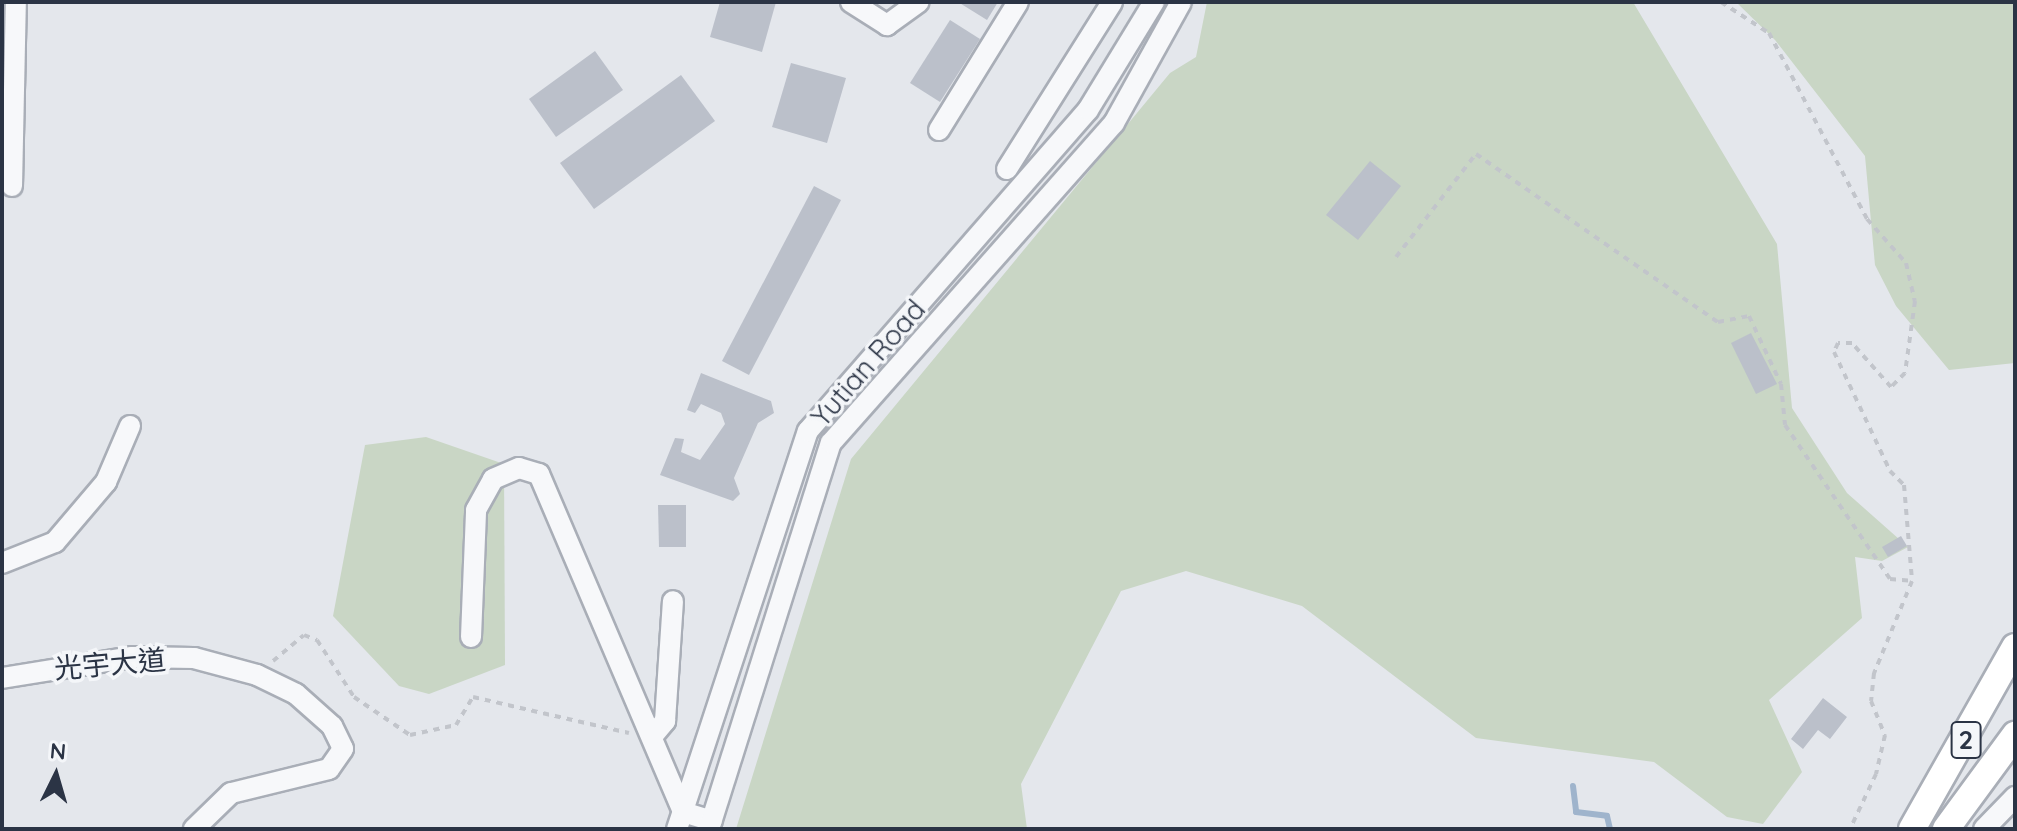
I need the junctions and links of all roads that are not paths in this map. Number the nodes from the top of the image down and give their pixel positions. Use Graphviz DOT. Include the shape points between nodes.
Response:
graph roads {
  1 [pos="16,2"];
  2 [pos="851,2"];
  3 [pos="919,2"];
  4 [pos="1018,2"];
  5 [pos="1112,2"];
  6 [pos="1154,2"];
  7 [pos="1181,2"];
  8 [pos="939,130"];
  9 [pos="1007,169"];
  10 [pos="12,186"];
  11 [pos="130,426"];
  12 [pos="2,563"];
  13 [pos="673,601"];
  14 [pos="471,637"];
  15 [pos="2015,647"];
  16 [pos="2,678"];
  17 [pos="655,733"];
  18 [pos="2015,735"];
  19 [pos="2015,797"];
  20 [pos="680,820"];
  21 [pos="710,825"];
  22 [pos="194,829"];
  23 [pos="1912,829"];
  24 [pos="1946,829"];
  25 [pos="1984,829"];
  1 -- 10 [label="street"];
  2 -- 3 [label="street" via="887,25"];
  4 -- 8 [label="street"];
  5 -- 9 [label="street"];
  6 -- 20 [label="street, Yutian Road" via="1088,110 808,431"];
  7 -- 21 [label="street, Yutian Road" via="1114,123 831,443"];
  11 -- 12 [label="street" via="106,482 55,542"];
  13 -- 17 [label="street" via="665,721"];
  14 -- 17 [label="street" via="476,510 493,479 519,468 539,474 619,671"];
  15 -- 23 [label="main road, 2"];
  16 -- 22 [label="street, 光宇大道" via="131,657 194,658 257,675 296,694 332,726 343,749 339,760 231,793"];
  17 -- 20 [label="street"];
  18 -- 24 [label="main road, 2"];
  19 -- 25 [label="street"];
  20 -- 21 [label="street"];
}
